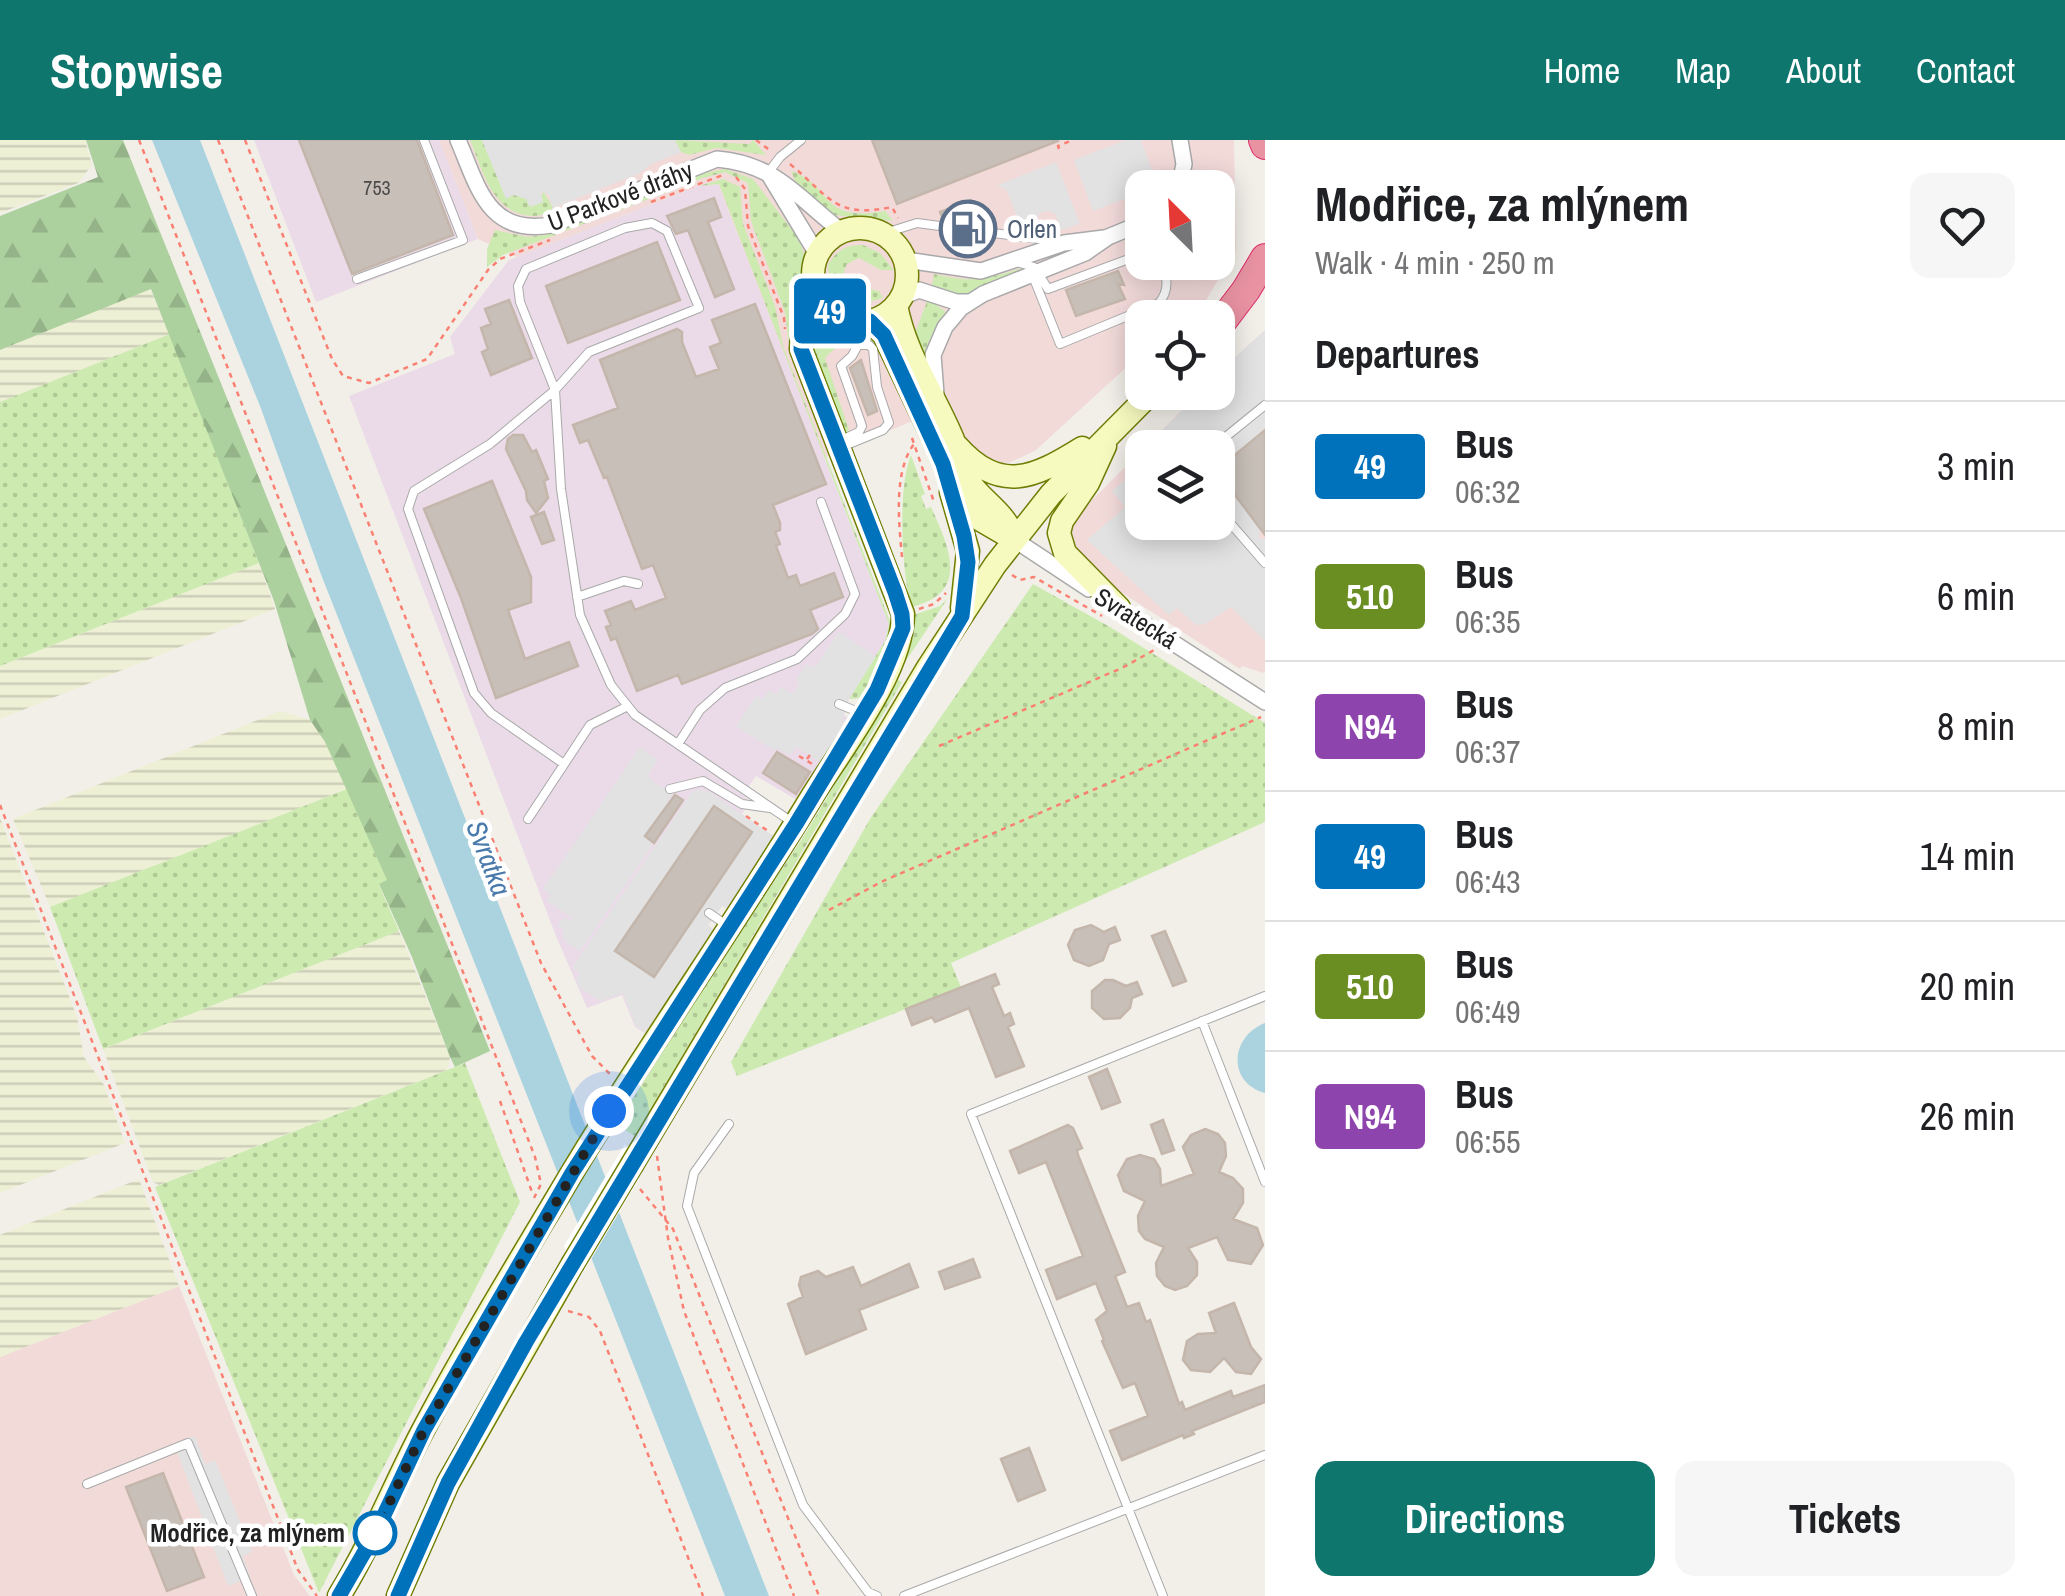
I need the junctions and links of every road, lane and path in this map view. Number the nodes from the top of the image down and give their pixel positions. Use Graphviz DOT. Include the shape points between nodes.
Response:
graph roads {
  1 [pos="139,140"];
  2 [pos="218,140"];
  3 [pos="245,140"];
  4 [pos="424,140"];
  5 [pos="458,140"];
  6 [pos="801,140"];
  7 [pos="1073,140"];
  8 [pos="1180,140"];
  9 [pos="1059,149"];
  10 [pos="1183,170"];
  11 [pos="768,173"];
  12 [pos="647,203"];
  13 [pos="841,231"];
  14 [pos="1125,231"];
  15 [pos="882,234"];
  16 [pos="555,238"];
  17 [pos="1108,238"];
  18 [pos="1064,242"];
  19 [pos="818,254"];
  20 [pos="1265,258"];
  21 [pos="906,260"];
  22 [pos="1125,260"];
  23 [pos="1012,262"];
  24 [pos="1035,273"];
  25 [pos="357,279"];
  26 [pos="1165,280"];
  27 [pos="1265,289"];
  28 [pos="819,298"];
  29 [pos="899,301"];
  30 [pos="970,302"];
  31 [pos="1235,305"];
  32 [pos="1235,315"];
  33 [pos="870,321"];
  34 [pos="785,333"];
  35 [pos="555,390"];
  36 [pos="937,402"];
  37 [pos="1265,405"];
  38 [pos="1133,410"];
  39 [pos="1112,429"];
  40 [pos="1234,430"];
  41 [pos="914,444"];
  42 [pos="838,445"];
  43 [pos="949,453"];
  44 [pos="822,502"];
  45 [pos="1235,528"];
  46 [pos="1015,540"];
  47 [pos="902,562"];
  48 [pos="1265,562"];
  49 [pos="638,584"];
  50 [pos="948,592"];
  51 [pos="954,592"];
  52 [pos="577,597"];
  53 [pos="1120,608"];
  54 [pos="954,611"];
  55 [pos="902,614"];
  56 [pos="1167,638"];
  57 [pos="1263,700"];
  58 [pos="839,704"];
  59 [pos="626,707"];
  60 [pos="863,714"];
  61 [pos="678,744"];
  62 [pos="939,746"];
  63 [pos="812,752"];
  64 [pos="806,760"];
  65 [pos="564,764"];
  66 [pos="670,790"];
  67 [pos="0,805"];
  68 [pos="774,809"];
  69 [pos="743,814"];
  70 [pos="528,818"];
  71 [pos="796,824"];
  72 [pos="770,832"];
  73 [pos="829,910"];
  74 [pos="709,912"];
  75 [pos="729,926"];
  76 [pos="1265,996"];
  77 [pos="1202,1021"];
  78 [pos="624,1089"];
  79 [pos="500,1102"];
  80 [pos="729,1124"];
  81 [pos="646,1141"];
  82 [pos="634,1174"];
  83 [pos="1265,1182"];
  84 [pos="545,1199"];
  85 [pos="666,1222"];
  86 [pos="539,1230"];
  87 [pos="548,1304"];
  88 [pos="1265,1455"];
  89 [pos="87,1484"];
  90 [pos="1128,1509"];
  91 [pos="252,1596"];
  92 [pos="317,1596"];
  93 [pos="340,1596"];
  94 [pos="398,1596"];
  95 [pos="704,1596"];
  96 [pos="794,1596"];
  97 [pos="819,1596"];
  98 [pos="877,1596"];
  99 [pos="904,1596"];
  100 [pos="1163,1596"];
  1 -- 84 [label="path" via="536,1157"];
  2 -- 78 [label="path" via="541,963 595,1060"];
  3 -- 16 [label="path" via="332,359 342,376 356,382 427,359 488,270"];
  4 -- 25 [label="lane" via="463,240"];
  5 -- 11 [label="street, U Parkové dráhy" via="490,208 522,227 551,226 718,159"];
  6 -- 11 [label="lane"];
  7 -- 9 [label="path"];
  8 -- 10 [label="street"];
  11 -- 13 [label="street"];
  11 -- 19 [label="street"];
  12 -- 34 [label="path" via="720,176 739,180"];
  13 -- 15 [label="street"];
  13 -- 19 [label="street"];
  14 -- 17 [label="street"];
  15 -- 18 [label="lane" via="917,223"];
  15 -- 21 [label="street"];
  17 -- 18 [label="street"];
  17 -- 24 [label="street"];
  18 -- 23 [label="street"];
  19 -- 28 [label="street" via="813,275"];
  20 -- 31 [label="highway"];
  21 -- 23 [label="street" via="972,272"];
  21 -- 29 [label="street" via="908,282"];
  22 -- 24 [label="lane" via="1048,289"];
  23 -- 24 [label="lane" via="1029,264"];
  24 -- 26 [label="lane" via="1060,344 1159,303"];
  24 -- 30 [label="street"];
  27 -- 32 [label="street"];
  28 -- 33 [label="street" via="841,318"];
  28 -- 42 [label="street" via="800,344"];
  29 -- 30 [label="street" via="919,290"];
  29 -- 33 [label="street"];
  29 -- 36 [label="street" via="904,336"];
  30 -- 36 [label="street" via="938,339"];
  33 -- 43 [label="street"];
  35 -- 35 [label="lane" via="589,352 700,308 667,230 652,223 625,228 526,270 520,302"];
  35 -- 52 [label="lane"];
  35 -- 65 [label="lane" via="490,444 414,491 408,509 474,693 490,713"];
  36 -- 43 [label="street"];
  37 -- 40 [label="lane"];
  38 -- 39 [label="street"];
  39 -- 43 [label="street" via="1059,464 1014,478"];
  39 -- 46 [label="street"];
  39 -- 53 [label="street" via="1059,533 1069,558"];
  41 -- 47 [label="path" via="901,490"];
  42 -- 42 [label="lane" via="889,423 870,344 858,345 841,366 862,426"];
  42 -- 55 [label="street"];
  43 -- 46 [label="street" via="1005,518"];
  43 -- 54 [label="street" via="968,551"];
  44 -- 61 [label="lane" via="855,594 845,614 797,659 725,688 700,710"];
  45 -- 48 [label="lane"];
  46 -- 53 [label="street, Svratecká"];
  46 -- 54 [label="street"];
  49 -- 52 [label="lane" via="624,581"];
  50 -- 55 [label="path"];
  51 -- 54 [label="path"];
  52 -- 59 [label="lane" via="594,650"];
  53 -- 56 [label="street, Svratecká"];
  54 -- 81 [label="street"];
  55 -- 60 [label="street" via="901,638"];
  56 -- 57 [label="street, Svratecká"];
  56 -- 62 [label="path" via="1144,658"];
  57 -- 73 [label="path" via="1252,723"];
  58 -- 60 [label="lane"];
  59 -- 61 [label="lane"];
  59 -- 65 [label="lane" via="590,724"];
  60 -- 71 [label="street"];
  61 -- 68 [label="lane"];
  63 -- 64 [label="path"];
  65 -- 70 [label="lane"];
  66 -- 68 [label="lane" via="703,781 742,804"];
  67 -- 92 [label="path" via="298,1570"];
  68 -- 71 [label="lane"];
  69 -- 72 [label="path"];
  71 -- 75 [label="street"];
  74 -- 75 [label="lane"];
  75 -- 78 [label="street"];
  76 -- 77 [label="lane"];
  77 -- 83 [label="lane"];
  77 -- 90 [label="lane" via="972,1114"];
  78 -- 84 [label="street"];
  79 -- 84 [label="path"];
  80 -- 98 [label="lane" via="694,1174 687,1206 803,1505"];
  81 -- 82 [label="street"];
  81 -- 85 [label="path" via="656,1148"];
  82 -- 85 [label="path"];
  82 -- 87 [label="street, bridge"];
  84 -- 86 [label="street"];
  84 -- 86 [label="path"];
  85 -- 96 [label="path" via="689,1329"];
  85 -- 97 [label="path"];
  86 -- 93 [label="street" via="424,1430"];
  87 -- 94 [label="street" via="448,1483"];
  87 -- 95 [label="path" via="586,1315 598,1326"];
  88 -- 90 [label="lane"];
  89 -- 91 [label="lane" via="188,1443"];
  90 -- 99 [label="lane"];
  90 -- 100 [label="lane"];
}
